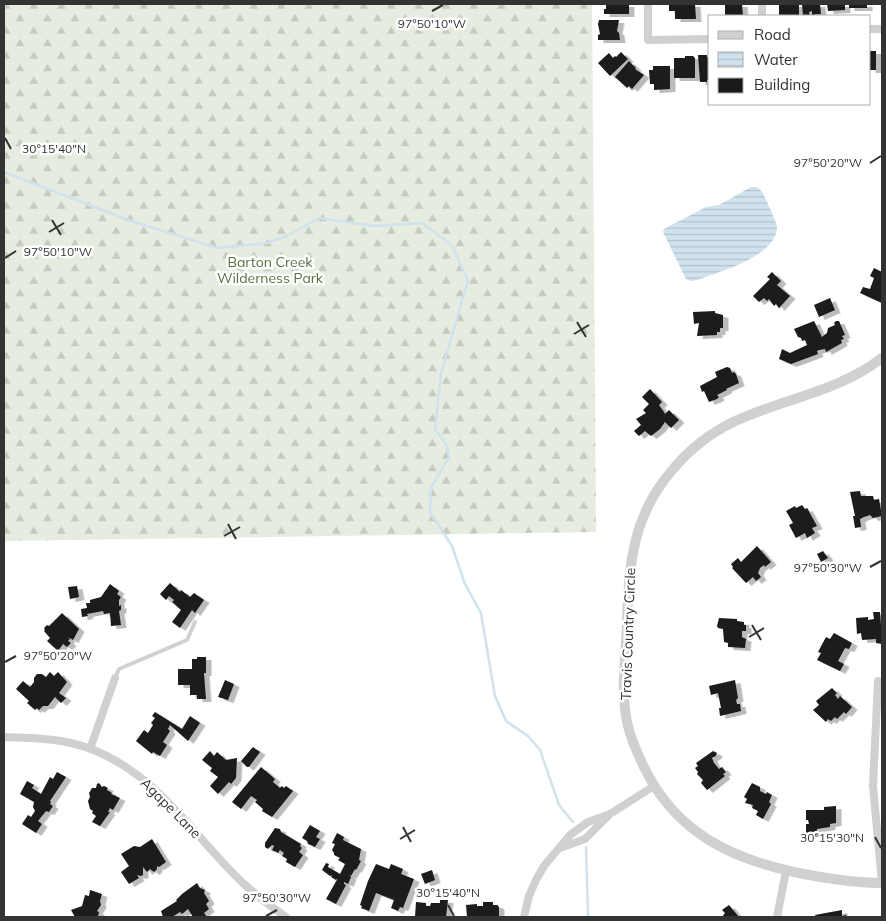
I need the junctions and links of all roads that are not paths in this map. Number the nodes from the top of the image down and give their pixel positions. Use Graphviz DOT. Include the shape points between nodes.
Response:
graph roads {
  1 [pos="648,4"];
  2 [pos="708,39"];
  3 [pos="882,358"];
  4 [pos="195,622"];
  5 [pos="116,678"];
  6 [pos="878,681"];
  7 [pos="4,737"];
  8 [pos="90,748"];
  9 [pos="654,786"];
  10 [pos="610,814"];
  11 [pos="560,848"];
  12 [pos="786,871"];
  13 [pos="882,883"];
  14 [pos="286,917"];
  15 [pos="524,917"];
  16 [pos="777,917"];
  1 -- 2 [label="street" via="648,40"];
  3 -- 9 [label="street, Travis Country Circle" via="839,384 747,416 718,431 686,456 655,492 640,524 631,558 625,690 631,735"];
  4 -- 5 [label="lane" via="187,640 119,669"];
  5 -- 8 [label="street"];
  6 -- 13 [label="street" via="873,786"];
  7 -- 8 [label="street, Agape Lane" via="43,738"];
  8 -- 14 [label="street, Agape Lane" via="115,760 151,785 243,883"];
  9 -- 10 [label="street"];
  9 -- 12 [label="street, Travis Country Circle" via="702,837 732,854"];
  10 -- 11 [label="street" via="585,839"];
  10 -- 11 [label="street" via="581,826"];
  11 -- 15 [label="street" via="536,880"];
  12 -- 13 [label="street, Travis Country Circle" via="840,881"];
  12 -- 16 [label="street"];
}
